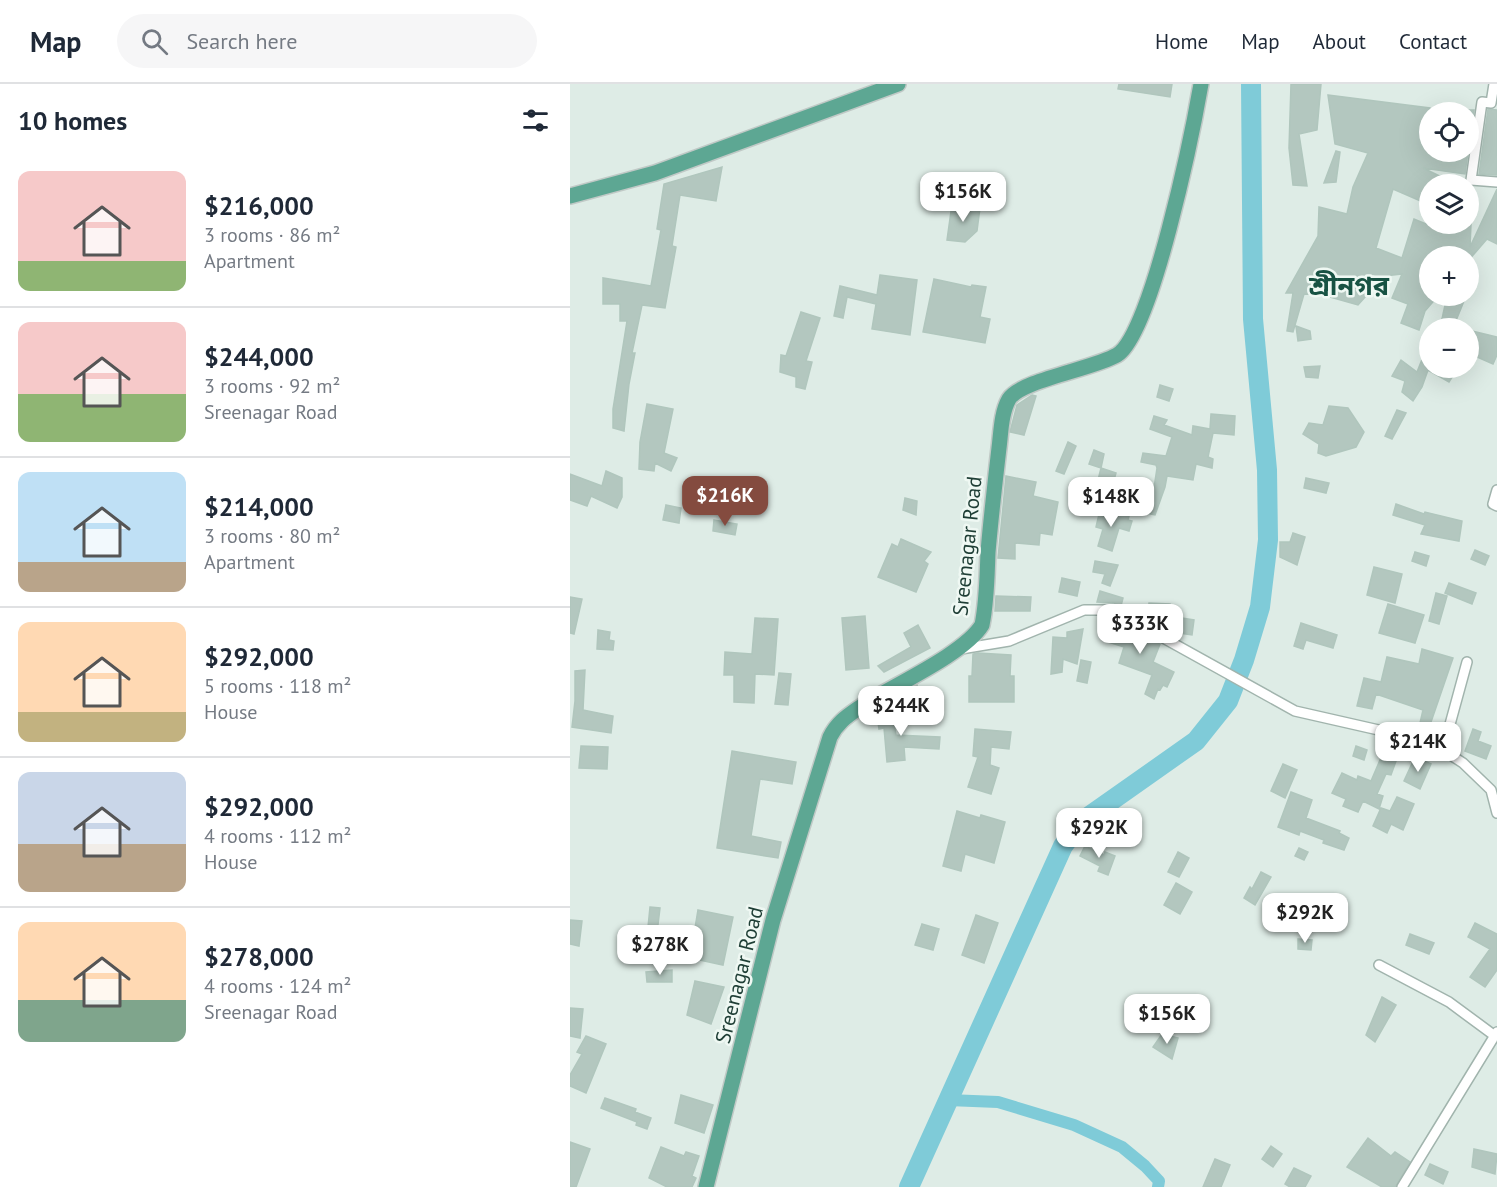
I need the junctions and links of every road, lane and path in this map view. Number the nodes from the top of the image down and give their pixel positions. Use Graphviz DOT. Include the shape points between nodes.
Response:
graph roads {
  1 [pos="898,84"];
  2 [pos="1201,84"];
  3 [pos="1494,84"];
  4 [pos="1497,182"];
  5 [pos="570,196"];
  6 [pos="1497,490"];
  7 [pos="1497,506"];
  8 [pos="958,649"];
  9 [pos="1467,662"];
  10 [pos="1443,750"];
  11 [pos="1494,788"];
  12 [pos="1497,813"];
  13 [pos="1379,965"];
  14 [pos="1496,1034"];
  15 [pos="706,1187"];
  16 [pos="1402,1187"];
  1 -- 5 [label="main road" via="656,172"];
  2 -- 8 [label="main road, Sreenagar Road" via="1159,263 1131,338 1119,354 1016,391 1006,406 992,507 984,615 976,634"];
  3 -- 4 [label="street" via="1491,104 1482,102 1471,180"];
  6 -- 7 [label="street" via="1493,504"];
  8 -- 10 [label="street" via="1009,641 1084,610 1113,610 1296,711 1405,736"];
  8 -- 15 [label="main road, Sreenagar Road" via="840,720 830,737 773,920"];
  9 -- 10 [label="street"];
  10 -- 11 [label="street"];
  11 -- 12 [label="street"];
  13 -- 14 [label="street" via="1449,1002"];
  14 -- 16 [label="street"];
}
